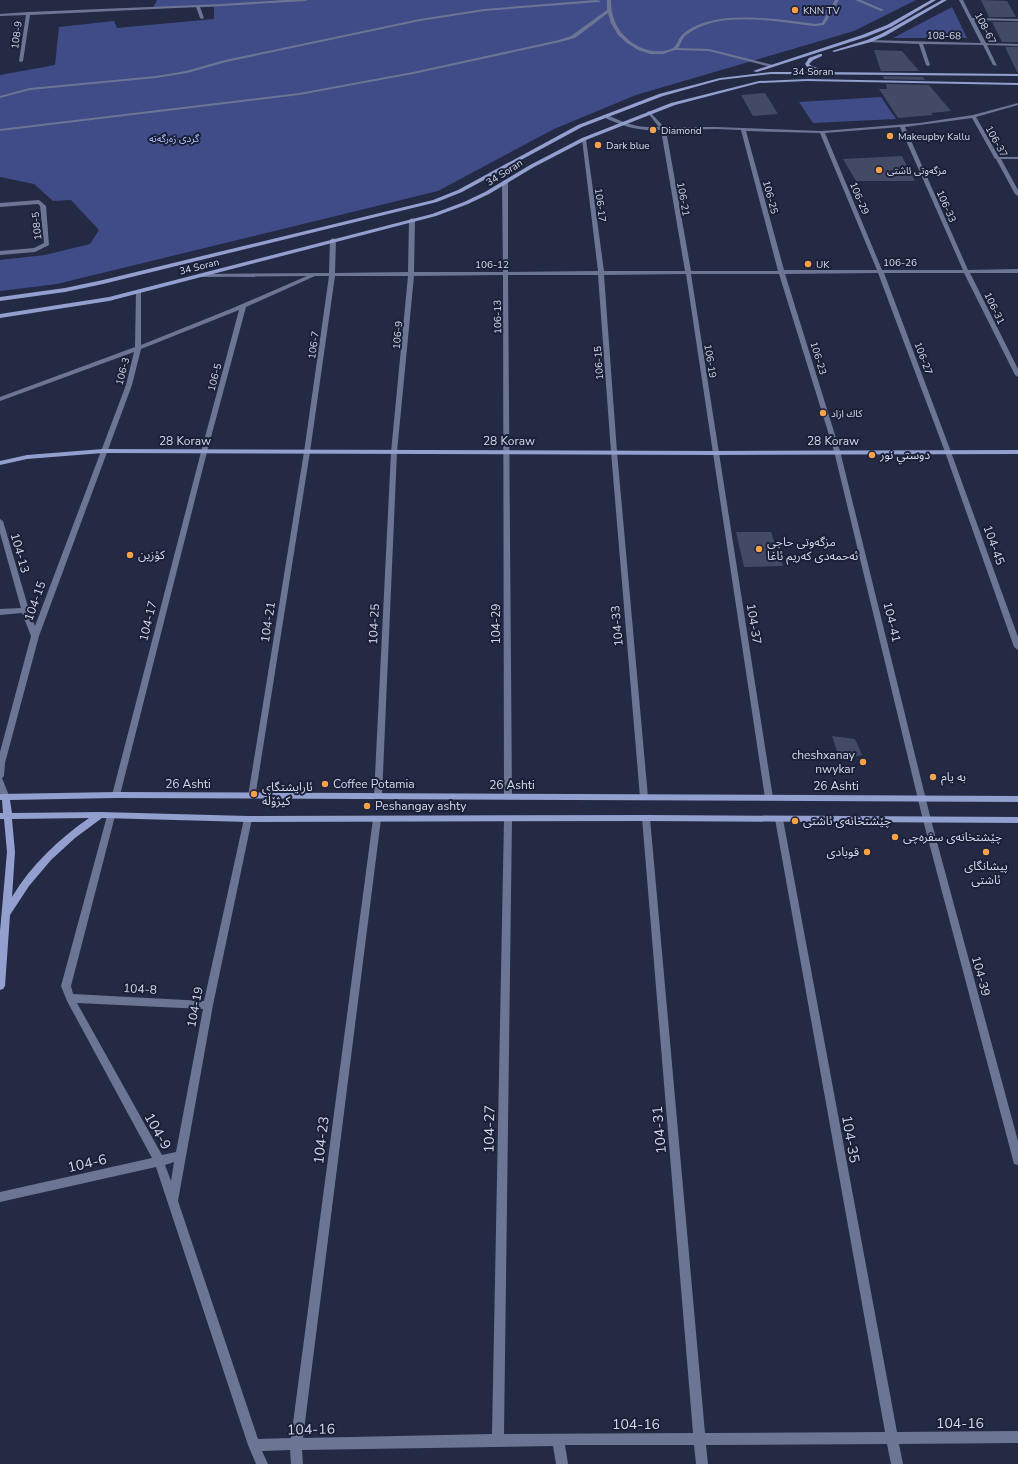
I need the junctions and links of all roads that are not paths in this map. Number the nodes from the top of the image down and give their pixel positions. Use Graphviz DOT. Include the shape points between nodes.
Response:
graph roads {
  1 [pos="305,0"];
  2 [pos="589,0"];
  3 [pos="614,0"];
  4 [pos="837,0"];
  5 [pos="857,0"];
  6 [pos="934,0"];
  7 [pos="945,0"];
  8 [pos="961,0"];
  9 [pos="599,2"];
  10 [pos="609,2"];
  11 [pos="138,4"];
  12 [pos="198,6"];
  13 [pos="135,9"];
  14 [pos="882,10"];
  15 [pos="608,11"];
  16 [pos="28,13"];
  17 [pos="0,15"];
  18 [pos="202,18"];
  19 [pos="971,19"];
  20 [pos="1018,20"];
  21 [pos="869,41"];
  22 [pos="921,44"];
  23 [pos="984,44"];
  24 [pos="1018,45"];
  25 [pos="675,49"];
  26 [pos="806,55"];
  27 [pos="813,58"];
  28 [pos="21,60"];
  29 [pos="928,65"];
  30 [pos="995,65"];
  31 [pos="771,66"];
  32 [pos="827,73"];
  33 [pos="927,73"];
  34 [pos="1018,75"];
  35 [pos="740,76"];
  36 [pos="932,82"];
  37 [pos="1018,84"];
  38 [pos="0,97"];
  39 [pos="1018,104"];
  40 [pos="649,112"];
  41 [pos="605,116"];
  42 [pos="973,116"];
  43 [pos="621,124"];
  44 [pos="902,126"];
  45 [pos="662,129"];
  46 [pos="743,129"];
  47 [pos="0,130"];
  48 [pos="822,132"];
  49 [pos="584,139"];
  50 [pos="996,158"];
  51 [pos="1018,158"];
  52 [pos="505,182"];
  53 [pos="1018,194"];
  54 [pos="0,205"];
  55 [pos="412,220"];
  56 [pos="333,240"];
  57 [pos="0,254"];
  58 [pos="782,271"];
  59 [pos="880,271"];
  60 [pos="966,271"];
  61 [pos="1018,271"];
  62 [pos="601,272"];
  63 [pos="688,272"];
  64 [pos="506,273"];
  65 [pos="315,274"];
  66 [pos="332,274"];
  67 [pos="412,274"];
  68 [pos="203,275"];
  69 [pos="138,291"];
  70 [pos="0,299"];
  71 [pos="243,308"];
  72 [pos="0,316"];
  73 [pos="138,350"];
  74 [pos="1018,375"];
  75 [pos="0,398"];
  76 [pos="103,451"];
  77 [pos="204,452"];
  78 [pos="307,452"];
  79 [pos="394,452"];
  80 [pos="507,452"];
  81 [pos="614,452"];
  82 [pos="837,452"];
  83 [pos="948,452"];
  84 [pos="1018,452"];
  85 [pos="715,453"];
  86 [pos="0,463"];
  87 [pos="0,521"];
  88 [pos="25,610"];
  89 [pos="0,612"];
  90 [pos="35,636"];
  91 [pos="1018,646"];
  92 [pos="0,764"];
  93 [pos="0,776"];
  94 [pos="0,781"];
  95 [pos="116,795"];
  96 [pos="252,796"];
  97 [pos="378,796"];
  98 [pos="3,797"];
  99 [pos="508,797"];
  100 [pos="644,797"];
  101 [pos="770,798"];
  102 [pos="923,798"];
  103 [pos="1018,798"];
  104 [pos="106,815"];
  105 [pos="4,816"];
  106 [pos="646,818"];
  107 [pos="248,819"];
  108 [pos="377,819"];
  109 [pos="508,819"];
  110 [pos="779,819"];
  111 [pos="927,820"];
  112 [pos="1018,820"];
  113 [pos="5,917"];
  114 [pos="0,986"];
  115 [pos="70,998"];
  116 [pos="208,1005"];
  117 [pos="181,1156"];
  118 [pos="1018,1160"];
  119 [pos="158,1161"];
  120 [pos="0,1197"];
  121 [pos="173,1200"];
  122 [pos="1018,1437"];
  123 [pos="891,1438"];
  124 [pos="700,1439"];
  125 [pos="498,1440"];
  126 [pos="558,1440"];
  127 [pos="296,1444"];
  128 [pos="254,1445"];
  129 [pos="262,1464"];
  130 [pos="297,1464"];
  131 [pos="562,1464"];
  132 [pos="702,1464"];
  133 [pos="896,1464"];
  1 -- 12 [label="street"];
  2 -- 9 [label="street"];
  3 -- 10 [label="street"];
  4 -- 25 [label="street" via="823,24 725,19 690,30"];
  5 -- 14 [label="street"];
  6 -- 26 [label="main road" via="873,32"];
  7 -- 21 [label="main road"];
  8 -- 19 [label="street, 108-67"];
  9 -- 10 [label="street"];
  9 -- 38 [label="street" via="484,10 420,20 232,59 187,72 30,89"];
  10 -- 15 [label="street"];
  11 -- 13 [label="street"];
  12 -- 13 [label="street"];
  12 -- 18 [label="street"];
  13 -- 16 [label="street"];
  15 -- 25 [label="street" via="618,31 640,50 659,53"];
  15 -- 47 [label="street" via="567,39 412,73 299,94"];
  16 -- 17 [label="street"];
  16 -- 28 [label="street, 108-9"];
  19 -- 20 [label="street"];
  19 -- 23 [label="street, 108-67"];
  21 -- 22 [label="street, 108-68"];
  21 -- 27 [label="main road"];
  22 -- 23 [label="street, 108-68"];
  22 -- 29 [label="street"];
  23 -- 24 [label="street, 108-68"];
  23 -- 30 [label="street, 108-67"];
  25 -- 31 [label="street" via="709,50"];
  26 -- 27 [label="main road"];
  26 -- 31 [label="main road"];
  27 -- 32 [label="main road" via="808,62 810,67"];
  31 -- 35 [label="main road"];
  32 -- 33 [label="main road, 34 Soran"];
  32 -- 35 [label="main road, 34 Soran"];
  33 -- 34 [label="main road, 34 Soran"];
  33 -- 36 [label="main road"];
  35 -- 41 [label="main road, 34 Soran" via="682,89"];
  36 -- 37 [label="main road, 34 Soran"];
  36 -- 40 [label="main road, 34 Soran" via="759,82"];
  39 -- 42 [label="street"];
  40 -- 43 [label="main road, 34 Soran"];
  40 -- 45 [label="street"];
  41 -- 43 [label="street"];
  41 -- 70 [label="main road, 34 Soran" via="563,134 460,191 435,200 103,282"];
  42 -- 44 [label="street"];
  42 -- 50 [label="street, 106-37"];
  43 -- 45 [label="street"];
  43 -- 49 [label="main road, 34 Soran"];
  44 -- 48 [label="street"];
  44 -- 60 [label="street, 106-33"];
  45 -- 46 [label="street"];
  45 -- 63 [label="street, 106-21"];
  46 -- 48 [label="street"];
  46 -- 58 [label="street, 106-25"];
  48 -- 59 [label="street, 106-29"];
  49 -- 52 [label="main road, 34 Soran"];
  49 -- 62 [label="street, 106-17"];
  50 -- 51 [label="street"];
  50 -- 53 [label="street, 106-37"];
  52 -- 55 [label="main road, 34 Soran" via="466,203"];
  52 -- 64 [label="street, 106-13"];
  54 -- 57 [label="street, 108-5" via="39,202 43,206 47,244 35,250"];
  55 -- 56 [label="main road, 34 Soran"];
  55 -- 67 [label="street, 106-9"];
  56 -- 66 [label="street, 106-7"];
  56 -- 68 [label="main road, 34 Soran"];
  58 -- 59 [label="street, 106-26"];
  58 -- 63 [label="street, 106-12"];
  58 -- 82 [label="street, 106-23"];
  59 -- 60 [label="street, 106-26"];
  59 -- 83 [label="street, 106-27"];
  60 -- 61 [label="street, 106-26"];
  60 -- 74 [label="street, 106-31"];
  62 -- 63 [label="street, 106-12"];
  62 -- 64 [label="street, 106-12"];
  62 -- 81 [label="street, 106-15"];
  63 -- 85 [label="street, 106-19"];
  64 -- 67 [label="street, 106-12"];
  64 -- 80 [label="street, 106-13"];
  65 -- 66 [label="street, 106-12"];
  65 -- 68 [label="street, 106-12"];
  65 -- 71 [label="street"];
  66 -- 67 [label="street, 106-12"];
  66 -- 78 [label="street, 106-7"];
  67 -- 79 [label="street, 106-9"];
  68 -- 69 [label="main road, 34 Soran"];
  69 -- 72 [label="main road, 34 Soran" via="102,300"];
  69 -- 73 [label="street, 106-3"];
  71 -- 73 [label="street"];
  71 -- 77 [label="street, 106-5"];
  73 -- 75 [label="street"];
  73 -- 76 [label="street, 106-3" via="129,384"];
  76 -- 77 [label="main road, 28 Koraw"];
  76 -- 86 [label="main road, 28 Koraw" via="27,457"];
  76 -- 90 [label="street, 104-15"];
  77 -- 78 [label="main road, 28 Koraw"];
  77 -- 95 [label="street, 104-17"];
  78 -- 79 [label="main road, 28 Koraw"];
  78 -- 96 [label="street, 104-21"];
  79 -- 80 [label="main road, 28 Koraw"];
  79 -- 97 [label="street, 104-25"];
  80 -- 81 [label="main road, 28 Koraw"];
  80 -- 99 [label="street, 104-29"];
  81 -- 85 [label="main road, 28 Koraw"];
  81 -- 100 [label="street, 104-33"];
  82 -- 83 [label="main road, 28 Koraw"];
  82 -- 85 [label="main road, 28 Koraw"];
  82 -- 102 [label="street, 104-41"];
  83 -- 84 [label="main road, 28 Koraw"];
  83 -- 91 [label="street, 104-45"];
  85 -- 101 [label="street, 104-37"];
  87 -- 88 [label="street, 104-13"];
  88 -- 89 [label="street"];
  88 -- 90 [label="street, 104-13"];
  90 -- 92 [label="street, 104-15"];
  92 -- 93 [label="street, 104-15"];
  94 -- 98 [label="street"];
  95 -- 96 [label="main road, 26 Ashti"];
  95 -- 98 [label="main road, 26 Ashti"];
  96 -- 97 [label="main road, 26 Ashti"];
  97 -- 99 [label="main road, 26 Ashti"];
  98 -- 105 [label="main road"];
  99 -- 100 [label="main road, 26 Ashti"];
  100 -- 101 [label="main road, 26 Ashti"];
  101 -- 102 [label="main road, 26 Ashti"];
  102 -- 103 [label="main road, 26 Ashti"];
  102 -- 111 [label="street, 104-39"];
  104 -- 105 [label="main road"];
  104 -- 107 [label="main road"];
  104 -- 113 [label="main road" via="77,831 54,849 18,892"];
  104 -- 115 [label="street, 104-9" via="66,986"];
  105 -- 113 [label="main road" via="10,852"];
  106 -- 109 [label="main road"];
  106 -- 110 [label="main road"];
  106 -- 124 [label="street, 104-31"];
  107 -- 108 [label="main road"];
  107 -- 116 [label="street, 104-19"];
  108 -- 109 [label="main road"];
  108 -- 127 [label="street, 104-23"];
  109 -- 125 [label="street, 104-27"];
  110 -- 111 [label="main road"];
  110 -- 123 [label="street, 104-35"];
  111 -- 112 [label="main road"];
  111 -- 118 [label="street, 104-39"];
  113 -- 114 [label="main road"];
  115 -- 116 [label="street, 104-8"];
  115 -- 119 [label="street, 104-9"];
  116 -- 117 [label="street, 104-19"];
  117 -- 119 [label="street, 104-6"];
  117 -- 121 [label="street, 104-19"];
  119 -- 120 [label="street, 104-6"];
  119 -- 121 [label="street, 104-9"];
  121 -- 128 [label="street, 104-9"];
  122 -- 123 [label="street, 104-16"];
  123 -- 124 [label="street, 104-16"];
  123 -- 133 [label="street, 104-35"];
  124 -- 126 [label="street, 104-16"];
  124 -- 132 [label="street, 104-31"];
  125 -- 126 [label="street, 104-16"];
  125 -- 127 [label="street, 104-16"];
  126 -- 131 [label="street"];
  127 -- 128 [label="street, 104-16"];
  127 -- 130 [label="street, 104-23"];
  128 -- 129 [label="street, 104-9"];
}
